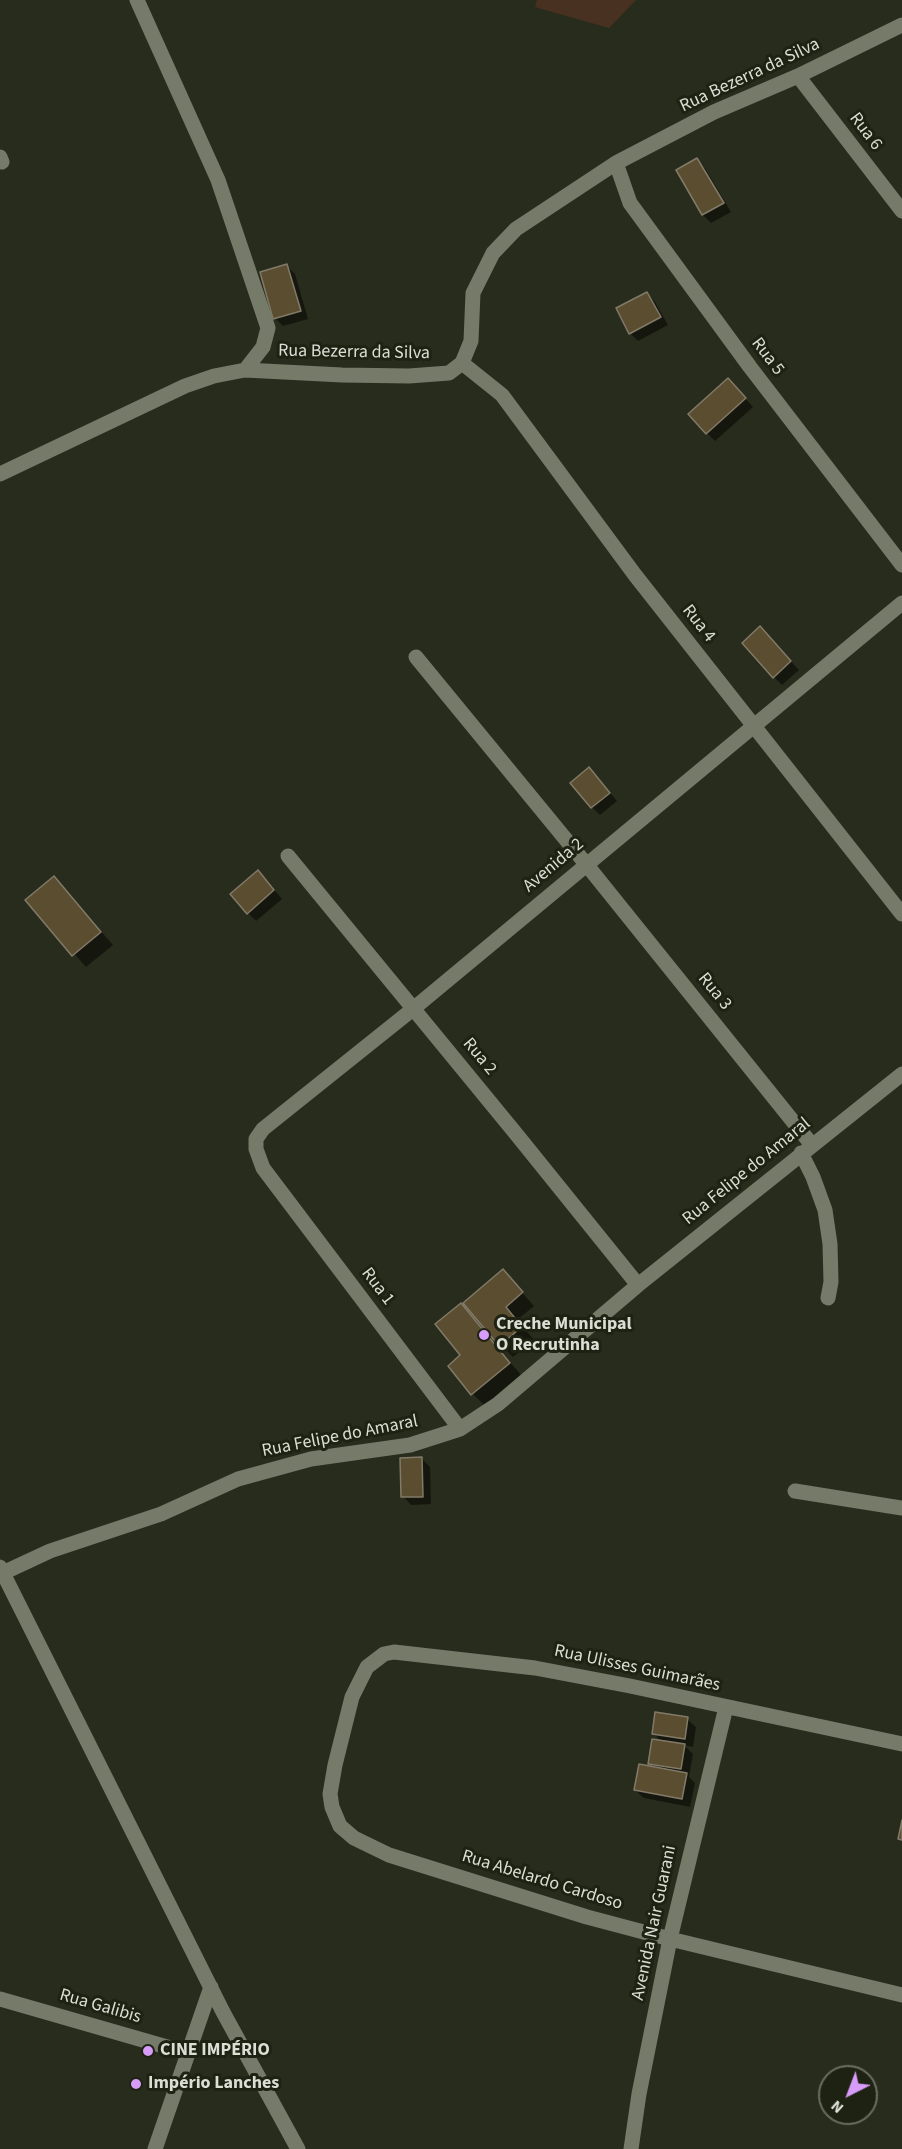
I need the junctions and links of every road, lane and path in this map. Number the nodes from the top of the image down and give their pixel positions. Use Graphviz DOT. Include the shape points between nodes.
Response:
graph roads {
  1 [pos="137,0"];
  2 [pos="902,25"];
  3 [pos="798,76"];
  4 [pos="616,163"];
  5 [pos="902,211"];
  6 [pos="462,363"];
  7 [pos="245,370"];
  8 [pos="0,474"];
  9 [pos="902,565"];
  10 [pos="902,603"];
  11 [pos="416,657"];
  12 [pos="754,728"];
  13 [pos="288,856"];
  14 [pos="586,864"];
  15 [pos="902,914"];
  16 [pos="413,1009"];
  17 [pos="902,1074"];
  18 [pos="807,1149"];
  19 [pos="263,1168"];
  20 [pos="638,1285"];
  21 [pos="828,1298"];
  22 [pos="460,1429"];
  23 [pos="795,1491"];
  24 [pos="902,1508"];
  25 [pos="1,1570"];
  26 [pos="367,1667"];
  27 [pos="726,1707"];
  28 [pos="902,1744"];
  29 [pos="670,1939"];
  30 [pos="211,1987"];
  31 [pos="902,1995"];
  32 [pos="0,1998"];
  33 [pos="189,2053"];
  34 [pos="155,2149"];
  35 [pos="298,2149"];
  36 [pos="631,2149"];
  1 -- 7 [label="street" via="218,180 268,328 263,347"];
  2 -- 3 [label="street, Rua Bezerra da Silva"];
  3 -- 4 [label="street, Rua Bezerra da Silva" via="714,112"];
  3 -- 5 [label="street, Rua 6"];
  4 -- 6 [label="street, Rua Bezerra da Silva" via="516,230 492,253 473,293 471,341"];
  4 -- 9 [label="street, Rua 5" via="630,203"];
  6 -- 7 [label="street, Rua Bezerra da Silva" via="449,373 409,376"];
  6 -- 12 [label="street, Rua 4" via="502,395"];
  7 -- 8 [label="street, Rua Bezerra da Silva" via="214,375 185,386"];
  10 -- 12 [label="street, Avenida 2"];
  11 -- 14 [label="street, Rua 3"];
  12 -- 14 [label="street, Avenida 2"];
  12 -- 15 [label="street, Rua 4"];
  13 -- 16 [label="street, Rua 2"];
  14 -- 16 [label="street, Avenida 2"];
  14 -- 18 [label="street, Rua 3"];
  16 -- 19 [label="street, Avenida 2" via="263,1129 256,1139 256,1149"];
  16 -- 20 [label="street, Rua 2"];
  17 -- 18 [label="street, Rua Felipe do Amaral"];
  18 -- 20 [label="street, Rua Felipe do Amaral"];
  18 -- 21 [label="street, Rua 3" via="825,1210 830,1244"];
  19 -- 22 [label="street, Rua 1"];
  20 -- 22 [label="street, Rua Felipe do Amaral" via="498,1404"];
  22 -- 25 [label="street, Rua Felipe do Amaral" via="410,1445 311,1459 238,1479 161,1514"];
  23 -- 24 [label="street"];
  25 -- 30 [label="street"];
  26 -- 27 [label="street, Rua Ulisses Guimarães" via="384,1654 394,1652 535,1668"];
  26 -- 29 [label="street, Rua Abelardo Cardoso" via="352,1696 330,1794 340,1826 354,1838 389,1855"];
  27 -- 28 [label="street, Rua Ulisses Guimarães"];
  27 -- 29 [label="street, Avenida Nair Guarani"];
  29 -- 31 [label="street, Rua Abelardo Cardoso"];
  29 -- 36 [label="street, Avenida Nair Guarani"];
  30 -- 33 [label="street"];
  30 -- 35 [label="street"];
  32 -- 33 [label="street, Rua Galibis"];
  33 -- 34 [label="street"];
}
